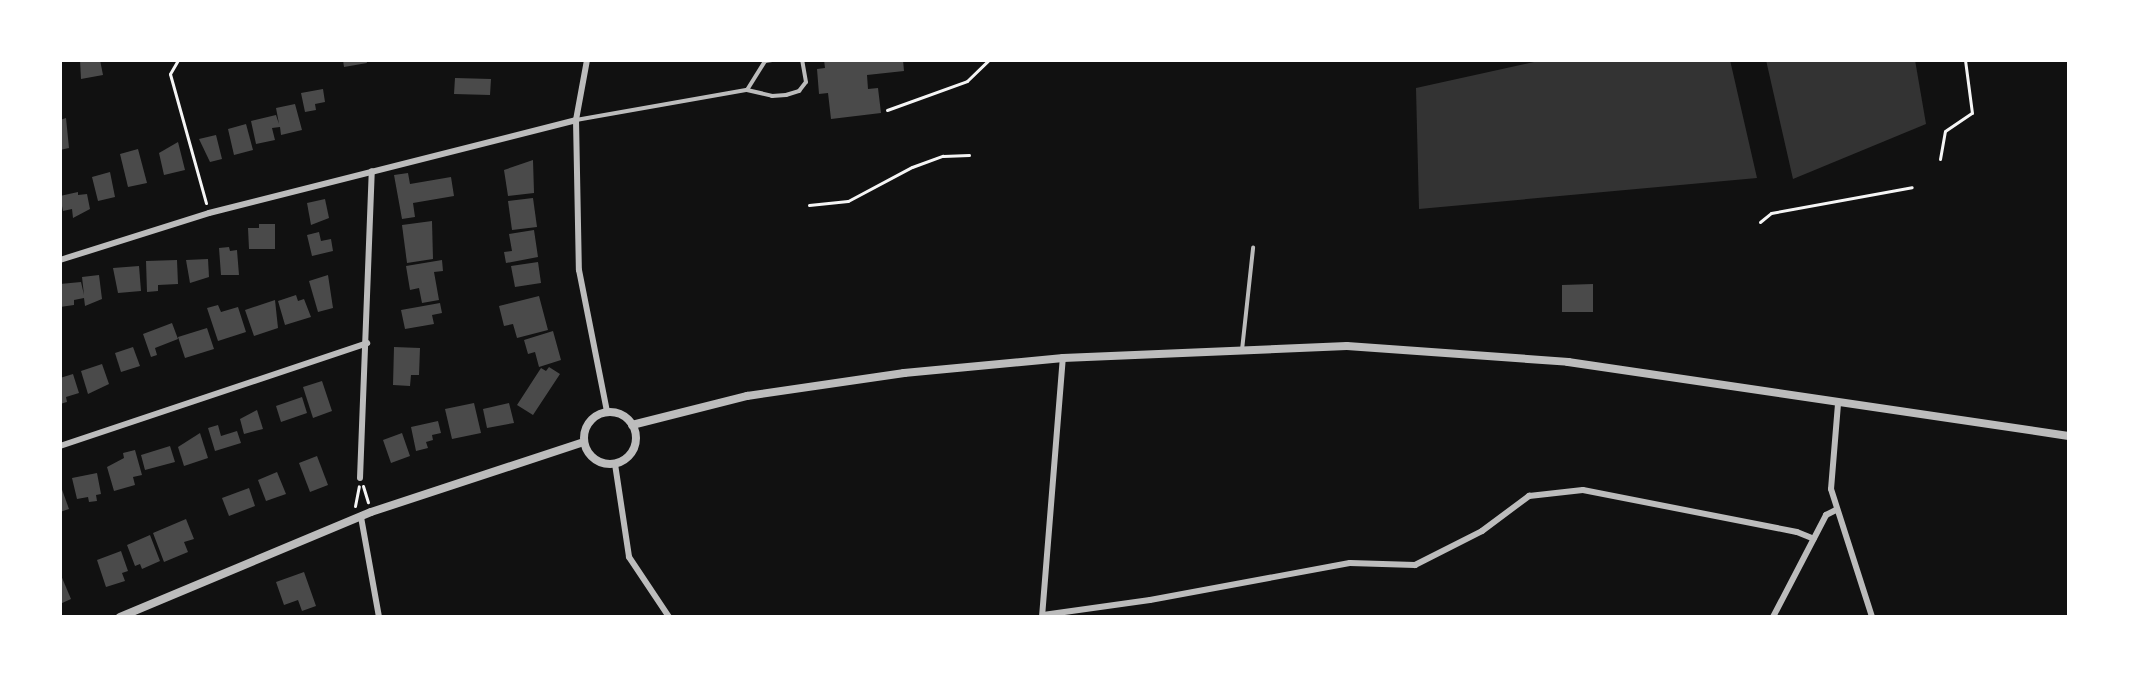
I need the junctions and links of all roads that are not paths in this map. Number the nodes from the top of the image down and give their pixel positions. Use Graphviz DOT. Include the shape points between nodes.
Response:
graph roads {
  1 [pos="587,60"];
  2 [pos="772,60"];
  3 [pos="802,60"];
  4 [pos="747,90"];
  5 [pos="576,120"];
  6 [pos="372,171"];
  7 [pos="1253,248"];
  8 [pos="60,258"];
  9 [pos="368,343"];
  10 [pos="1242,351"];
  11 [pos="1063,358"];
  12 [pos="1838,404"];
  13 [pos="607,412"];
  14 [pos="632,425"];
  15 [pos="2069,436"];
  16 [pos="584,442"];
  17 [pos="60,446"];
  18 [pos="615,464"];
  19 [pos="360,478"];
  20 [pos="1836,510"];
  21 [pos="356,519"];
  22 [pos="1814,539"];
  23 [pos="1042,616"];
  24 [pos="120,617"];
  25 [pos="379,617"];
  26 [pos="669,617"];
  27 [pos="1773,617"];
  28 [pos="1872,617"];
  1 -- 5 [label="street"];
  2 -- 4 [label="lane" via="765,62"];
  3 -- 4 [label="lane" via="806,82 799,91 772,96"];
  4 -- 5 [label="lane"];
  5 -- 6 [label="street"];
  5 -- 13 [label="street" via="579,270"];
  6 -- 8 [label="street" via="209,213"];
  6 -- 9 [label="street"];
  7 -- 10 [label="lane"];
  9 -- 17 [label="street"];
  9 -- 19 [label="street"];
  10 -- 11 [label="street"];
  10 -- 12 [label="street" via="1347,346 1568,362"];
  11 -- 14 [label="street" via="904,374 747,396"];
  11 -- 23 [label="street"];
  12 -- 15 [label="street"];
  12 -- 20 [label="street" via="1831,468"];
  13 -- 14 [label="street" via="624,416"];
  13 -- 16 [label="street" via="587,426"];
  14 -- 18 [label="street" via="636,442 633,451"];
  16 -- 18 [label="street" via="596,461"];
  16 -- 21 [label="street"];
  18 -- 26 [label="street" via="629,557"];
  20 -- 22 [label="street" via="1826,515"];
  20 -- 28 [label="street"];
  21 -- 24 [label="street"];
  21 -- 25 [label="street"];
  22 -- 23 [label="street" via="1797,532 1583,490 1529,496 1482,531 1415,565 1350,563"];
  22 -- 27 [label="street"];
}
